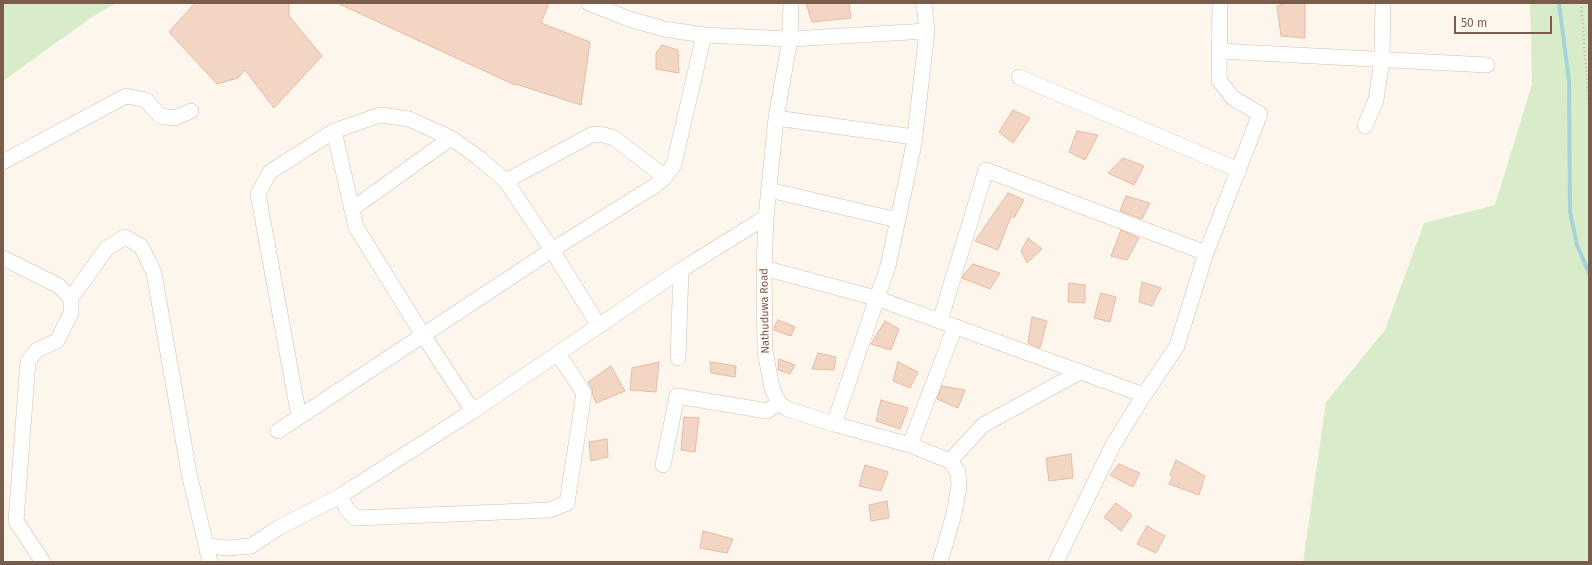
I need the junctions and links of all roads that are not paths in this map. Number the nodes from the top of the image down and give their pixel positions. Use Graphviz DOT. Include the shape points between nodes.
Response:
graph roads {
  1 [pos="590,3"];
  2 [pos="791,3"];
  3 [pos="924,3"];
  4 [pos="1220,3"];
  5 [pos="1383,3"];
  6 [pos="926,31"];
  7 [pos="704,35"];
  8 [pos="790,39"];
  9 [pos="1219,51"];
  10 [pos="1382,59"];
  11 [pos="1487,65"];
  12 [pos="1019,77"];
  13 [pos="191,111"];
  14 [pos="776,118"];
  15 [pos="1365,126"];
  16 [pos="334,131"];
  17 [pos="914,137"];
  18 [pos="451,138"];
  19 [pos="3,162"];
  20 [pos="1238,170"];
  21 [pos="665,177"];
  22 [pos="506,181"];
  23 [pos="769,190"];
  24 [pos="352,209"];
  25 [pos="766,217"];
  26 [pos="898,220"];
  27 [pos="552,250"];
  28 [pos="1206,253"];
  29 [pos="3,258"];
  30 [pos="764,268"];
  31 [pos="681,270"];
  32 [pos="71,298"];
  33 [pos="876,298"];
  34 [pos="940,322"];
  35 [pos="599,326"];
  36 [pos="955,327"];
  37 [pos="423,335"];
  38 [pos="558,354"];
  39 [pos="678,358"];
  40 [pos="1080,372"];
  41 [pos="1144,395"];
  42 [pos="779,403"];
  43 [pos="473,411"];
  44 [pos="299,417"];
  45 [pos="834,424"];
  46 [pos="278,431"];
  47 [pos="910,445"];
  48 [pos="950,460"];
  49 [pos="663,465"];
  50 [pos="340,496"];
  51 [pos="207,546"];
  52 [pos="1059,561"];
  53 [pos="43,562"];
  54 [pos="210,562"];
  55 [pos="940,562"];
  1 -- 7 [label="street" via="628,19 664,30"];
  2 -- 8 [label="street, Nathuduwa Road"];
  3 -- 6 [label="street"];
  4 -- 9 [label="street"];
  5 -- 10 [label="street"];
  6 -- 8 [label="street"];
  6 -- 17 [label="street"];
  7 -- 8 [label="street"];
  7 -- 21 [label="street" via="674,164"];
  8 -- 14 [label="street, Nathuduwa Road"];
  9 -- 10 [label="street"];
  9 -- 20 [label="street" via="1219,80 1233,98 1260,114"];
  10 -- 11 [label="street"];
  10 -- 15 [label="street" via="1376,100"];
  12 -- 20 [label="street"];
  13 -- 19 [label="street" via="175,118 160,116 146,100 126,96"];
  14 -- 17 [label="street"];
  14 -- 23 [label="street, Nathuduwa Road"];
  16 -- 18 [label="street" via="380,114 409,118"];
  16 -- 24 [label="street"];
  16 -- 44 [label="street" via="270,172 258,194"];
  17 -- 26 [label="street"];
  18 -- 22 [label="street"];
  18 -- 24 [label="street"];
  20 -- 28 [label="street"];
  21 -- 22 [label="street" via="614,138 593,134"];
  21 -- 27 [label="street"];
  22 -- 27 [label="street"];
  23 -- 25 [label="street, Nathuduwa Road"];
  23 -- 26 [label="street"];
  24 -- 37 [label="street" via="356,227"];
  25 -- 30 [label="street, Nathuduwa Road"];
  25 -- 31 [label="street"];
  26 -- 33 [label="street" via="888,266"];
  27 -- 35 [label="street"];
  27 -- 37 [label="street"];
  28 -- 34 [label="street" via="986,170"];
  28 -- 41 [label="street" via="1177,346"];
  29 -- 32 [label="street" via="59,286"];
  30 -- 33 [label="street"];
  30 -- 42 [label="street, Nathuduwa Road" via="765,351 772,388"];
  31 -- 35 [label="street"];
  31 -- 39 [label="street"];
  32 -- 51 [label="street" via="107,248 125,237 141,246 154,273 189,472"];
  32 -- 53 [label="street" via="71,313 57,341 37,350 28,361 16,521"];
  33 -- 34 [label="street"];
  33 -- 45 [label="street"];
  34 -- 36 [label="street"];
  35 -- 38 [label="street"];
  36 -- 40 [label="street"];
  36 -- 47 [label="street"];
  37 -- 43 [label="street"];
  37 -- 44 [label="street"];
  38 -- 43 [label="street"];
  38 -- 50 [label="street" via="584,392 567,503 550,510 356,518 348,511"];
  40 -- 41 [label="street"];
  40 -- 48 [label="street" via="983,425"];
  41 -- 52 [label="street" via="1113,445"];
  42 -- 45 [label="street" via="787,409"];
  42 -- 49 [label="street" via="767,411 677,396"];
  43 -- 50 [label="street"];
  44 -- 46 [label="street"];
  45 -- 47 [label="street"];
  47 -- 48 [label="street"];
  48 -- 55 [label="street" via="958,472 959,486"];
  50 -- 51 [label="street" via="278,528 251,546"];
  51 -- 54 [label="street"];
}
